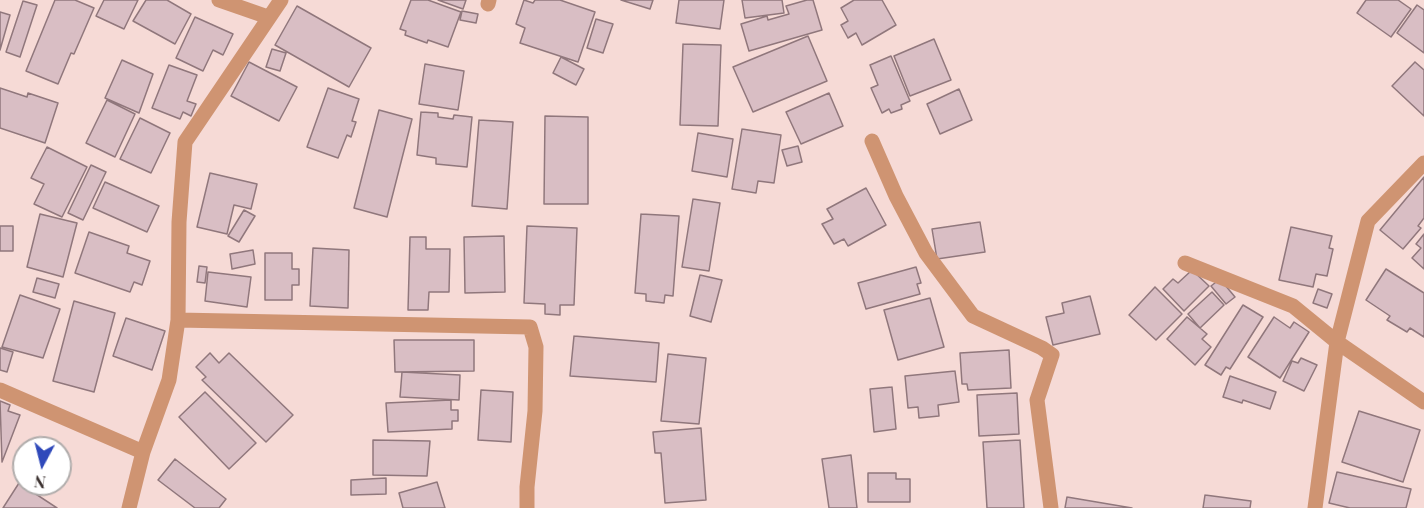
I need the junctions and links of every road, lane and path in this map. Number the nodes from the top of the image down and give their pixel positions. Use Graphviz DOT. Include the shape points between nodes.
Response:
graph roads {
  1 [pos="219,0"];
  2 [pos="281,0"];
  3 [pos="268,18"];
  4 [pos="872,141"];
  5 [pos="1424,164"];
  6 [pos="1185,263"];
  7 [pos="178,320"];
  8 [pos="1337,342"];
  9 [pos="0,390"];
  10 [pos="1424,402"];
  11 [pos="143,452"];
  12 [pos="129,508"];
  13 [pos="528,508"];
  14 [pos="1052,508"];
  15 [pos="1315,508"];
  1 -- 3 [label="street"];
  2 -- 3 [label="street"];
  3 -- 7 [label="street" via="185,142"];
  4 -- 14 [label="street" via="926,253 973,316 1052,355 1037,400"];
  5 -- 8 [label="street" via="1368,221"];
  6 -- 8 [label="street" via="1293,306"];
  7 -- 11 [label="street" via="169,380"];
  7 -- 13 [label="street" via="530,327 536,348"];
  8 -- 10 [label="street"];
  8 -- 15 [label="street"];
  9 -- 11 [label="street"];
  11 -- 12 [label="street"];
}
